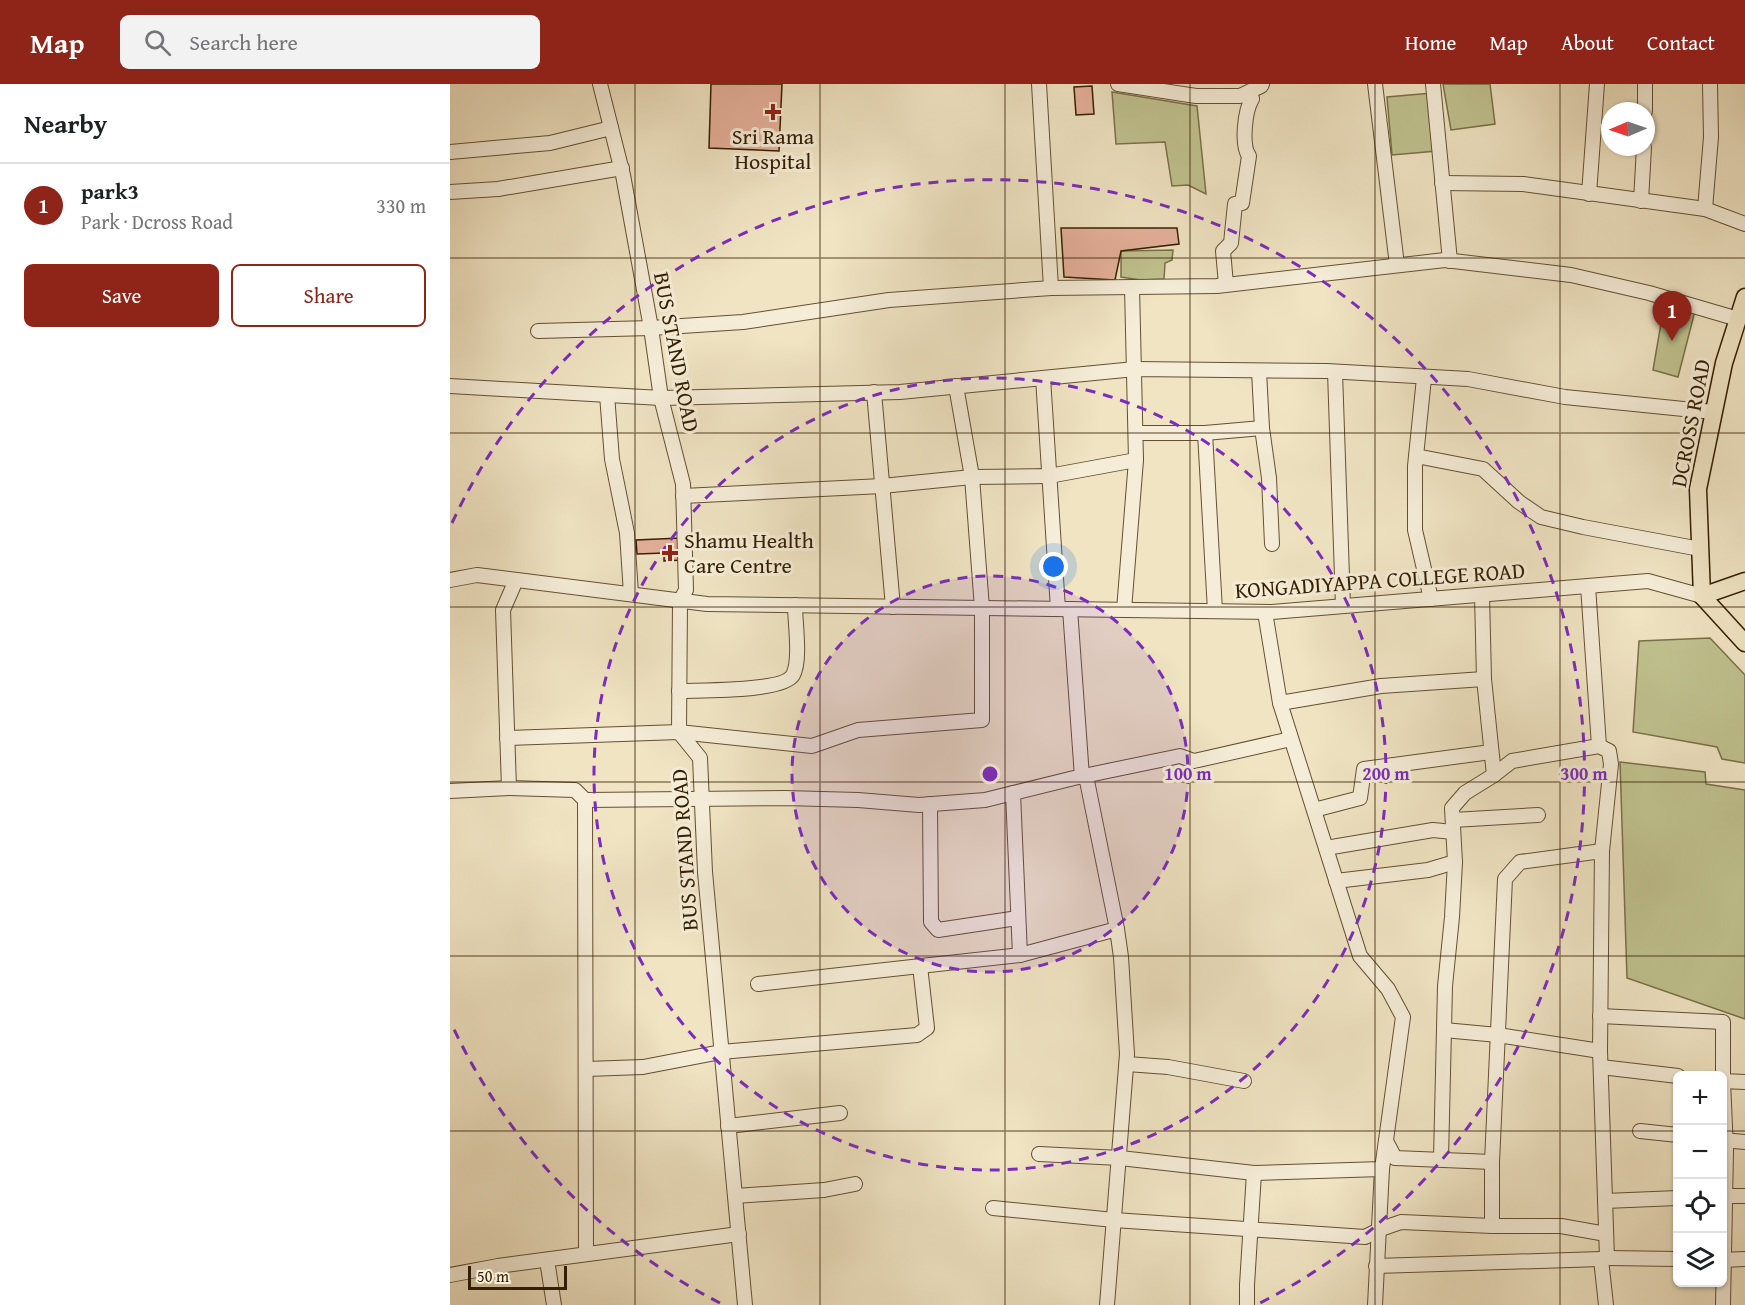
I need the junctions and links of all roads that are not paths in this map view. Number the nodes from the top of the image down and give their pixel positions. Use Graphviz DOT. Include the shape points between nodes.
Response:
graph roads {
  1 [pos="600,84"];
  2 [pos="1039,84"];
  3 [pos="1124,84"];
  4 [pos="1375,84"];
  5 [pos="1433,84"];
  6 [pos="1597,84"];
  7 [pos="1645,84"];
  8 [pos="1710,84"];
  9 [pos="1261,87"];
  10 [pos="1645,102"];
  11 [pos="611,128"];
  12 [pos="450,152"];
  13 [pos="1644,156"];
  14 [pos="622,168"];
  15 [pos="1442,183"];
  16 [pos="450,192"];
  17 [pos="1588,194"];
  18 [pos="1641,201"];
  19 [pos="1705,209"];
  20 [pos="1745,224"];
  21 [pos="1450,261"];
  22 [pos="1397,265"];
  23 [pos="1226,284"];
  24 [pos="1132,287"];
  25 [pos="1051,288"];
  26 [pos="1745,297"];
  27 [pos="1738,318"];
  28 [pos="651,328"];
  29 [pos="538,332"];
  30 [pos="1135,369"];
  31 [pos="1259,371"];
  32 [pos="1335,372"];
  33 [pos="1043,378"];
  34 [pos="1424,378"];
  35 [pos="450,386"];
  36 [pos="957,386"];
  37 [pos="874,392"];
  38 [pos="607,395"];
  39 [pos="661,398"];
  40 [pos="1713,412"];
  41 [pos="1262,428"];
  42 [pos="1136,433"];
  43 [pos="1205,433"];
  44 [pos="1416,456"];
  45 [pos="1136,460"];
  46 [pos="1049,476"];
  47 [pos="972,477"];
  48 [pos="882,486"];
  49 [pos="683,496"];
  50 [pos="1272,544"];
  51 [pos="1700,549"];
  52 [pos="450,580"];
  53 [pos="516,580"];
  54 [pos="1745,581"];
  55 [pos="1588,586"];
  56 [pos="631,594"];
  57 [pos="1482,595"];
  58 [pos="1702,596"];
  59 [pos="1431,599"];
  60 [pos="680,601"];
  61 [pos="795,605"];
  62 [pos="1343,606"];
  63 [pos="893,607"];
  64 [pos="982,608"];
  65 [pos="1064,609"];
  66 [pos="1124,610"];
  67 [pos="1215,611"];
  68 [pos="1265,612"];
  69 [pos="1745,643"];
  70 [pos="1484,679"];
  71 [pos="680,691"];
  72 [pos="1280,704"];
  73 [pos="679,732"];
  74 [pos="507,738"];
  75 [pos="1291,739"];
  76 [pos="1599,746"];
  77 [pos="1491,752"];
  78 [pos="1494,775"];
  79 [pos="1084,776"];
  80 [pos="509,788"];
  81 [pos="450,792"];
  82 [pos="1013,793"];
  83 [pos="701,798"];
  84 [pos="585,800"];
  85 [pos="930,804"];
  86 [pos="1314,810"];
  87 [pos="1538,815"];
  88 [pos="1453,826"];
  89 [pos="1326,848"];
  90 [pos="1602,851"];
  91 [pos="1455,862"];
  92 [pos="1336,881"];
  93 [pos="1018,918"];
  94 [pos="1117,929"];
  95 [pos="1020,955"];
  96 [pos="920,966"];
  97 [pos="758,984"];
  98 [pos="1600,1016"];
  99 [pos="1444,1030"];
  100 [pos="1498,1035"];
  101 [pos="1600,1051"];
  102 [pos="721,1052"];
  103 [pos="1127,1064"];
  104 [pos="1601,1067"];
  105 [pos="586,1069"];
  106 [pos="1723,1071"];
  107 [pos="1673,1076"];
  108 [pos="1727,1081"];
  109 [pos="1244,1082"];
  110 [pos="1745,1082"];
  111 [pos="840,1113"];
  112 [pos="728,1126"];
  113 [pos="1640,1131"];
  114 [pos="1673,1135"];
  115 [pos="1386,1141"];
  116 [pos="1727,1141"];
  117 [pos="1745,1142"];
  118 [pos="1040,1154"];
  119 [pos="1119,1158"];
  120 [pos="1441,1159"];
  121 [pos="1492,1162"];
  122 [pos="1382,1169"];
  123 [pos="1254,1173"];
  124 [pos="855,1184"];
  125 [pos="735,1196"];
  126 [pos="1727,1196"];
  127 [pos="1745,1196"];
  128 [pos="1673,1198"];
  129 [pos="1605,1201"];
  130 [pos="993,1208"];
  131 [pos="1114,1220"];
  132 [pos="1492,1226"];
  133 [pos="1250,1229"];
  134 [pos="1378,1231"];
  135 [pos="739,1234"];
  136 [pos="1606,1234"];
  137 [pos="586,1254"];
  138 [pos="1604,1259"];
  139 [pos="1673,1259"];
  140 [pos="1745,1259"];
  141 [pos="547,1260"];
  142 [pos="1727,1260"];
  143 [pos="1376,1266"];
  144 [pos="450,1275"];
  145 [pos="1723,1287"];
  146 [pos="554,1305"];
  147 [pos="739,1305"];
  148 [pos="745,1305"];
  149 [pos="1107,1305"];
  150 [pos="1247,1305"];
  151 [pos="1375,1305"];
  152 [pos="1606,1305"];
  153 [pos="1723,1305"];
  1 -- 11 [label="street, BUS STAND ROAD"];
  2 -- 25 [label="street"];
  3 -- 9 [label="street" via="1196,96 1240,96"];
  4 -- 22 [label="street"];
  5 -- 15 [label="street"];
  6 -- 17 [label="street"];
  7 -- 10 [label="street"];
  8 -- 19 [label="street" via="1711,137"];
  9 -- 23 [label="street" via="1247,106 1244,149 1249,156 1242,203 1235,204 1231,243 1223,251"];
  11 -- 12 [label="street" via="550,143"];
  11 -- 14 [label="street, BUS STAND ROAD"];
  13 -- 18 [label="street"];
  14 -- 16 [label="street" via="498,189"];
  14 -- 28 [label="street, BUS STAND ROAD"];
  15 -- 17 [label="street" via="1523,184"];
  15 -- 21 [label="street"];
  17 -- 18 [label="street"];
  18 -- 19 [label="street"];
  19 -- 20 [label="street"];
  21 -- 22 [label="street"];
  21 -- 27 [label="street" via="1570,275"];
  22 -- 23 [label="street"];
  23 -- 24 [label="street"];
  24 -- 25 [label="street"];
  24 -- 30 [label="street"];
  25 -- 28 [label="street" via="889,300 743,322"];
  26 -- 27 [label="main road, DCROSS ROAD"];
  27 -- 40 [label="main road, DCROSS ROAD"];
  28 -- 29 [label="street"];
  28 -- 39 [label="street, BUS STAND ROAD"];
  30 -- 31 [label="street"];
  30 -- 33 [label="street"];
  30 -- 42 [label="street"];
  31 -- 32 [label="street"];
  31 -- 41 [label="street"];
  32 -- 34 [label="street"];
  32 -- 62 [label="street"];
  33 -- 36 [label="street"];
  33 -- 46 [label="street"];
  34 -- 40 [label="street" via="1468,379 1565,397"];
  34 -- 44 [label="street"];
  35 -- 38 [label="street"];
  36 -- 37 [label="street"];
  36 -- 47 [label="street"];
  37 -- 39 [label="street"];
  37 -- 48 [label="street"];
  38 -- 39 [label="street"];
  38 -- 56 [label="street" via="612,459 627,533"];
  39 -- 49 [label="street, BUS STAND ROAD"];
  40 -- 51 [label="main road, DCROSS ROAD" via="1698,489"];
  41 -- 43 [label="street"];
  41 -- 50 [label="street"];
  42 -- 43 [label="street"];
  42 -- 45 [label="street"];
  43 -- 67 [label="street"];
  44 -- 51 [label="street" via="1483,469 1542,517"];
  44 -- 59 [label="street" via="1415,530"];
  45 -- 46 [label="street"];
  45 -- 66 [label="street"];
  46 -- 47 [label="street"];
  46 -- 65 [label="street"];
  47 -- 48 [label="street"];
  47 -- 64 [label="street"];
  48 -- 49 [label="street"];
  48 -- 63 [label="street"];
  49 -- 60 [label="street, BUS STAND ROAD" via="686,590"];
  51 -- 58 [label="main road, DCROSS ROAD"];
  52 -- 53 [label="street, KONGADIYAPPA COLLEGE ROAD" via="477,575"];
  53 -- 56 [label="street, KONGADIYAPPA COLLEGE ROAD"];
  53 -- 74 [label="street" via="503,610"];
  54 -- 58 [label="main road"];
  55 -- 57 [label="street, KONGADIYAPPA COLLEGE ROAD"];
  55 -- 58 [label="street, KONGADIYAPPA COLLEGE ROAD" via="1648,581"];
  55 -- 76 [label="street"];
  56 -- 60 [label="street, KONGADIYAPPA COLLEGE ROAD"];
  57 -- 59 [label="street, KONGADIYAPPA COLLEGE ROAD"];
  57 -- 70 [label="street"];
  58 -- 69 [label="main road"];
  59 -- 62 [label="street, KONGADIYAPPA COLLEGE ROAD"];
  60 -- 61 [label="street, KONGADIYAPPA COLLEGE ROAD"];
  60 -- 71 [label="street, BUS STAND ROAD"];
  61 -- 63 [label="street, KONGADIYAPPA COLLEGE ROAD"];
  61 -- 71 [label="street" via="797,664 787,681 769,687"];
  62 -- 68 [label="street, KONGADIYAPPA COLLEGE ROAD"];
  63 -- 64 [label="street, KONGADIYAPPA COLLEGE ROAD"];
  64 -- 65 [label="street, KONGADIYAPPA COLLEGE ROAD"];
  64 -- 73 [label="street" via="982,720 858,730 812,746"];
  65 -- 66 [label="street, KONGADIYAPPA COLLEGE ROAD"];
  65 -- 79 [label="street"];
  66 -- 67 [label="street, KONGADIYAPPA COLLEGE ROAD"];
  67 -- 68 [label="street, KONGADIYAPPA COLLEGE ROAD"];
  68 -- 72 [label="street"];
  70 -- 72 [label="street" via="1382,686"];
  70 -- 77 [label="street"];
  71 -- 73 [label="street, BUS STAND ROAD"];
  72 -- 75 [label="street"];
  73 -- 74 [label="street"];
  73 -- 83 [label="street, BUS STAND ROAD" via="700,758"];
  74 -- 80 [label="street"];
  75 -- 79 [label="street" via="1194,761 1180,756"];
  75 -- 86 [label="street"];
  76 -- 78 [label="street" via="1512,761"];
  76 -- 90 [label="street" via="1609,751 1611,764"];
  77 -- 78 [label="street"];
  77 -- 86 [label="street" via="1364,769 1360,798"];
  78 -- 88 [label="street" via="1465,793 1452,808"];
  79 -- 82 [label="street"];
  79 -- 94 [label="street"];
  80 -- 81 [label="street"];
  80 -- 84 [label="street" via="575,790"];
  82 -- 85 [label="street" via="985,800"];
  82 -- 93 [label="street"];
  83 -- 84 [label="street"];
  83 -- 85 [label="street"];
  83 -- 102 [label="street, BUS STAND ROAD"];
  84 -- 105 [label="street"];
  85 -- 93 [label="street" via="931,922 938,930"];
  86 -- 89 [label="street"];
  87 -- 88 [label="street"];
  88 -- 89 [label="street"];
  88 -- 91 [label="street"];
  89 -- 92 [label="street"];
  90 -- 98 [label="street"];
  90 -- 100 [label="street" via="1520,862 1505,879"];
  91 -- 92 [label="street" via="1428,870"];
  91 -- 99 [label="street"];
  92 -- 115 [label="street" via="1360,956 1388,989 1403,1017"];
  93 -- 95 [label="street"];
  94 -- 95 [label="street"];
  94 -- 103 [label="street"];
  95 -- 96 [label="street"];
  96 -- 97 [label="street"];
  96 -- 102 [label="street" via="927,1028 917,1035"];
  98 -- 101 [label="street"];
  98 -- 106 [label="street" via="1723,1022"];
  99 -- 100 [label="street"];
  99 -- 120 [label="street"];
  100 -- 101 [label="street"];
  100 -- 121 [label="street"];
  101 -- 104 [label="street"];
  102 -- 105 [label="street" via="643,1067"];
  102 -- 112 [label="street, BUS STAND ROAD"];
  103 -- 109 [label="street" via="1168,1067"];
  103 -- 119 [label="street"];
  104 -- 107 [label="street"];
  104 -- 129 [label="street"];
  105 -- 137 [label="street"];
  108 -- 110 [label="street"];
  111 -- 112 [label="street"];
  112 -- 125 [label="street, BUS STAND ROAD"];
  113 -- 114 [label="street"];
  115 -- 120 [label="street" via="1395,1158"];
  115 -- 122 [label="street"];
  116 -- 117 [label="street"];
  118 -- 119 [label="street"];
  119 -- 123 [label="street"];
  119 -- 131 [label="street"];
  120 -- 121 [label="street"];
  121 -- 132 [label="street"];
  122 -- 123 [label="street"];
  122 -- 134 [label="street"];
  123 -- 133 [label="street"];
  124 -- 125 [label="street"];
  125 -- 135 [label="street, BUS STAND ROAD"];
  126 -- 127 [label="street"];
  128 -- 129 [label="street"];
  129 -- 136 [label="street"];
  130 -- 131 [label="street"];
  131 -- 133 [label="street"];
  131 -- 149 [label="street"];
  132 -- 134 [label="street" via="1401,1222"];
  132 -- 136 [label="street" via="1561,1226"];
  133 -- 134 [label="street" via="1365,1238"];
  133 -- 150 [label="street"];
  134 -- 143 [label="street"];
  135 -- 137 [label="street"];
  135 -- 148 [label="street, BUS STAND ROAD"];
  136 -- 138 [label="street"];
  137 -- 141 [label="street"];
  138 -- 139 [label="street"];
  138 -- 143 [label="street"];
  138 -- 152 [label="street"];
  140 -- 142 [label="street"];
  141 -- 144 [label="street"];
  141 -- 146 [label="street"];
  143 -- 151 [label="street"];
  145 -- 153 [label="street"];
  147 -- 148 [label="street"];
}
